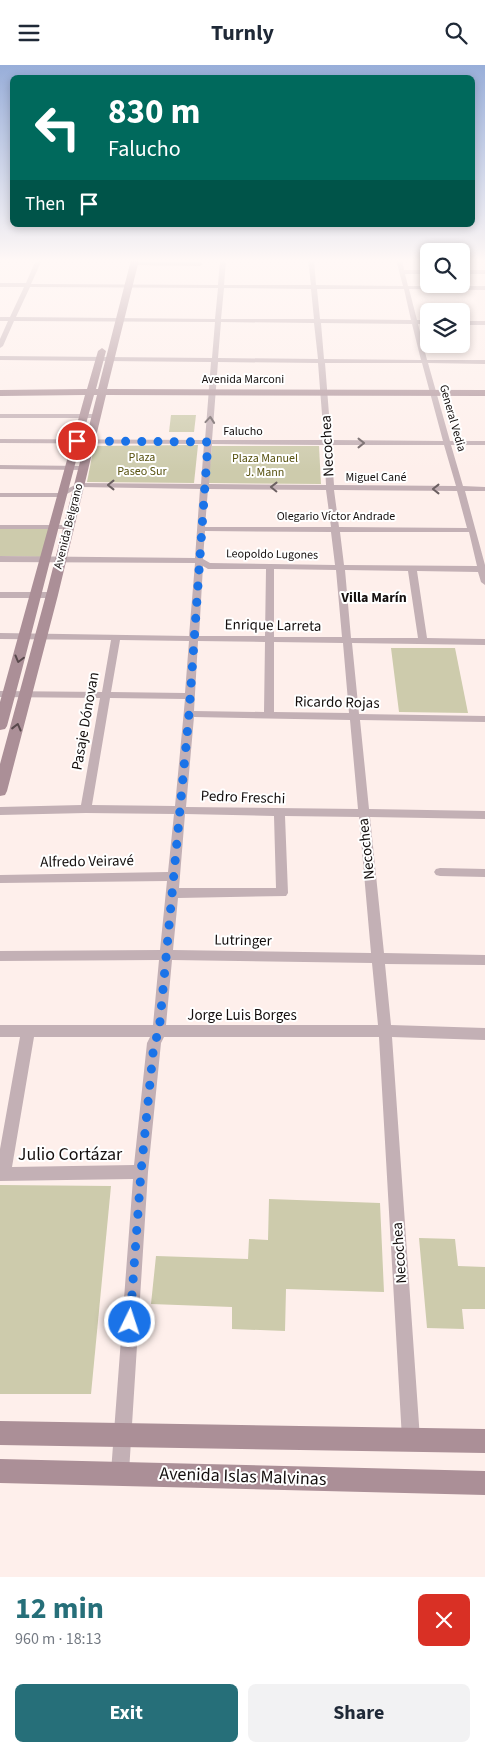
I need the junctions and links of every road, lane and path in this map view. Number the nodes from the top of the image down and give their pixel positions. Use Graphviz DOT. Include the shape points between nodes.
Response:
graph roads {
  1 [pos="7,331"];
  2 [pos="117,331"];
  3 [pos="217,331"];
  4 [pos="317,331"];
  5 [pos="416,331"];
  6 [pos="104,343"];
  7 [pos="0,346"];
  8 [pos="0,358"];
  9 [pos="100,359"];
  10 [pos="110,359"];
  11 [pos="214,359"];
  12 [pos="321,360"];
  13 [pos="424,361"];
  14 [pos="485,362"];
  15 [pos="485,387"];
  16 [pos="0,388"];
  17 [pos="212,388"];
  18 [pos="324,389"];
  19 [pos="97,390"];
  20 [pos="432,390"];
  21 [pos="0,393"];
  22 [pos="485,393"];
  23 [pos="0,416"];
  24 [pos="84,416"];
  25 [pos="96,416"];
  26 [pos="0,441"];
  27 [pos="83,441"];
  28 [pos="208,442"];
  29 [pos="328,443"];
  30 [pos="448,443"];
  31 [pos="485,443"];
  32 [pos="0,467"];
  33 [pos="69,467"];
  34 [pos="82,467"];
  35 [pos="79,485"];
  36 [pos="204,486"];
  37 [pos="330,488"];
  38 [pos="460,489"];
  39 [pos="485,489"];
  40 [pos="0,495"];
  41 [pos="61,495"];
  42 [pos="0,527"];
  43 [pos="54,527"];
  44 [pos="68,527"];
  45 [pos="335,528"];
  46 [pos="201,529"];
  47 [pos="472,530"];
  48 [pos="0,559"];
  49 [pos="44,559"];
  50 [pos="60,559"];
  51 [pos="200,561"];
  52 [pos="270,567"];
  53 [pos="340,568"];
  54 [pos="412,568"];
  55 [pos="483,569"];
  56 [pos="485,582"];
  57 [pos="0,595"];
  58 [pos="36,595"];
  59 [pos="52,595"];
  60 [pos="0,636"];
  61 [pos="25,636"];
  62 [pos="40,636"];
  63 [pos="116,638"];
  64 [pos="194,639"];
  65 [pos="270,640"];
  66 [pos="346,641"];
  67 [pos="423,641"];
  68 [pos="485,641"];
  69 [pos="4,694"];
  70 [pos="25,695"];
  71 [pos="105,695"];
  72 [pos="189,696"];
  73 [pos="189,714"];
  74 [pos="269,715"];
  75 [pos="353,717"];
  76 [pos="485,719"];
  77 [pos="0,725"];
  78 [pos="6,749"];
  79 [pos="0,791"];
  80 [pos="86,809"];
  81 [pos="180,810"];
  82 [pos="0,811"];
  83 [pos="279,813"];
  84 [pos="362,814"];
  85 [pos="485,815"];
  86 [pos="440,872"];
  87 [pos="485,873"];
  88 [pos="174,876"];
  89 [pos="0,879"];
  90 [pos="172,893"];
  91 [pos="166,955"];
  92 [pos="0,956"];
  93 [pos="378,959"];
  94 [pos="485,960"];
  95 [pos="0,1031"];
  96 [pos="28,1031"];
  97 [pos="385,1031"];
  98 [pos="159,1032"];
  99 [pos="485,1034"];
  100 [pos="141,1172"];
  101 [pos="1,1174"];
  102 [pos="0,1433"];
  103 [pos="123,1435"];
  104 [pos="411,1439"];
  105 [pos="485,1441"];
  106 [pos="0,1471"];
  107 [pos="120,1472"];
  108 [pos="485,1483"];
  1 -- 7 [label="street"];
  2 -- 10 [label="main road, Avenida Belgrano"];
  3 -- 11 [label="street"];
  4 -- 12 [label="street, Necochea"];
  5 -- 13 [label="street, General Vedia"];
  6 -- 9 [label="main road, Avenida Belgrano"];
  8 -- 9 [label="street"];
  9 -- 10 [label="street"];
  9 -- 19 [label="main road, Avenida Belgrano"];
  10 -- 11 [label="street"];
  10 -- 19 [label="main road, Avenida Belgrano"];
  11 -- 12 [label="street"];
  11 -- 17 [label="street"];
  12 -- 13 [label="street"];
  12 -- 18 [label="street, Necochea"];
  13 -- 14 [label="street"];
  13 -- 20 [label="street, General Vedia"];
  15 -- 20 [label="main road, Avenida Marconi"];
  16 -- 19 [label="main road, Avenida Marconi"];
  17 -- 18 [label="main road, Avenida Marconi"];
  17 -- 19 [label="main road, Avenida Marconi"];
  28 -- 17 [label="street, one-way"];
  18 -- 20 [label="main road, Avenida Marconi"];
  18 -- 29 [label="street, Necochea"];
  19 -- 21 [label="main road, Avenida Marconi"];
  19 -- 24 [label="main road, Avenida Belgrano"];
  19 -- 25 [label="main road, Avenida Belgrano"];
  20 -- 22 [label="main road, Avenida Marconi"];
  20 -- 30 [label="street, General Vedia"];
  23 -- 24 [label="street"];
  24 -- 25 [label="street"];
  24 -- 27 [label="main road, Avenida Belgrano"];
  25 -- 27 [label="main road, Avenida Belgrano"];
  26 -- 27 [label="street, Falucho"];
  27 -- 28 [label="street, Falucho"];
  27 -- 33 [label="main road, Avenida Belgrano"];
  27 -- 34 [label="main road, Avenida Belgrano"];
  28 -- 29 [label="street, Falucho"];
  28 -- 36 [label="street"];
  29 -- 30 [label="street, Falucho, one-way"];
  29 -- 37 [label="street, Necochea"];
  30 -- 31 [label="street, Falucho"];
  30 -- 38 [label="street, General Vedia"];
  32 -- 33 [label="street"];
  33 -- 34 [label="street"];
  33 -- 41 [label="main road, Avenida Belgrano"];
  34 -- 35 [label="main road, Avenida Belgrano"];
  36 -- 35 [label="street, Miguel Cané, one-way"];
  35 -- 41 [label="street, Miguel Cané"];
  35 -- 44 [label="main road, Avenida Belgrano"];
  37 -- 36 [label="street, Miguel Cané, one-way"];
  36 -- 46 [label="street"];
  38 -- 37 [label="street, Miguel Cané, one-way"];
  37 -- 45 [label="street, Necochea"];
  38 -- 39 [label="street, Miguel Cané"];
  38 -- 47 [label="street, General Vedia"];
  40 -- 41 [label="street, Miguel Cané"];
  41 -- 43 [label="main road, Avenida Belgrano"];
  42 -- 43 [label="street"];
  43 -- 44 [label="street"];
  43 -- 49 [label="main road, Avenida Belgrano"];
  44 -- 50 [label="main road, Avenida Belgrano"];
  45 -- 46 [label="street, Olegario Víctor Andrade"];
  45 -- 47 [label="street, Olegario Víctor Andrade"];
  45 -- 53 [label="street, Necochea"];
  46 -- 51 [label="street"];
  47 -- 55 [label="street, General Vedia"];
  48 -- 49 [label="street, Leopoldo Lugones"];
  49 -- 50 [label="street, Leopoldo Lugones"];
  49 -- 58 [label="main road, Avenida Belgrano"];
  50 -- 51 [label="street, Leopoldo Lugones"];
  50 -- 59 [label="main road, Avenida Belgrano"];
  51 -- 52 [label="street, Leopoldo Lugones" via="208,566"];
  51 -- 64 [label="street"];
  52 -- 53 [label="street, Leopoldo Lugones"];
  52 -- 65 [label="street"];
  53 -- 54 [label="street, Leopoldo Lugones"];
  53 -- 66 [label="street, Necochea"];
  54 -- 55 [label="street, Leopoldo Lugones"];
  54 -- 67 [label="street"];
  55 -- 56 [label="street, General Vedia"];
  57 -- 58 [label="street"];
  58 -- 59 [label="street"];
  58 -- 61 [label="main road, Avenida Belgrano"];
  59 -- 62 [label="main road, Avenida Belgrano"];
  60 -- 61 [label="street, Enrique Larreta"];
  61 -- 62 [label="street, Enrique Larreta"];
  61 -- 69 [label="main road, Avenida Belgrano, one-way"];
  62 -- 63 [label="street, Enrique Larreta"];
  62 -- 70 [label="main road, Avenida Belgrano"];
  63 -- 64 [label="street, Enrique Larreta"];
  63 -- 71 [label="street, Pasaje Dónovan"];
  64 -- 65 [label="street, Enrique Larreta"];
  64 -- 72 [label="street"];
  65 -- 66 [label="street, Enrique Larreta"];
  65 -- 74 [label="street"];
  66 -- 67 [label="street, Enrique Larreta"];
  66 -- 75 [label="street, Necochea"];
  67 -- 68 [label="street, Enrique Larreta"];
  69 -- 70 [label="street"];
  69 -- 77 [label="main road, Avenida Belgrano"];
  70 -- 71 [label="street"];
  78 -- 70 [label="main road, Avenida Belgrano, one-way"];
  71 -- 72 [label="street"];
  71 -- 80 [label="street, Pasaje Dónovan"];
  72 -- 73 [label="street"];
  73 -- 74 [label="street, Ricardo Rojas"];
  73 -- 81 [label="street"];
  74 -- 75 [label="street, Ricardo Rojas"];
  75 -- 76 [label="street, Ricardo Rojas"];
  75 -- 84 [label="street, Necochea"];
  78 -- 79 [label="main road, Avenida Belgrano"];
  80 -- 81 [label="street, Pedro Freschi"];
  80 -- 82 [label="street, Pedro Freschi"];
  81 -- 83 [label="street, Pedro Freschi"];
  81 -- 88 [label="street"];
  83 -- 84 [label="street, Pedro Freschi"];
  83 -- 90 [label="street" via="282,893"];
  84 -- 85 [label="street, Pedro Freschi"];
  84 -- 93 [label="street, Necochea"];
  86 -- 87 [label="street"];
  88 -- 89 [label="street, Alfredo Veiravé"];
  88 -- 90 [label="street"];
  90 -- 91 [label="street"];
  91 -- 92 [label="street, Lutringer"];
  91 -- 93 [label="street, Lutringer"];
  91 -- 98 [label="street"];
  93 -- 94 [label="street, Lutringer"];
  93 -- 97 [label="street, Necochea"];
  95 -- 96 [label="street, Jorge Luis Borges"];
  96 -- 98 [label="street, Jorge Luis Borges"];
  96 -- 101 [label="street"];
  97 -- 98 [label="street, Jorge Luis Borges"];
  97 -- 99 [label="street, Jorge Luis Borges"];
  97 -- 104 [label="street, Necochea"];
  98 -- 100 [label="street" via="154,1043"];
  100 -- 101 [label="street, Julio Cortázar"];
  100 -- 103 [label="street"];
  102 -- 103 [label="main road"];
  103 -- 104 [label="main road"];
  103 -- 107 [label="street"];
  104 -- 105 [label="main road"];
  106 -- 107 [label="main road, Avenida Islas Malvinas"];
  107 -- 108 [label="main road, Avenida Islas Malvinas"];
}
